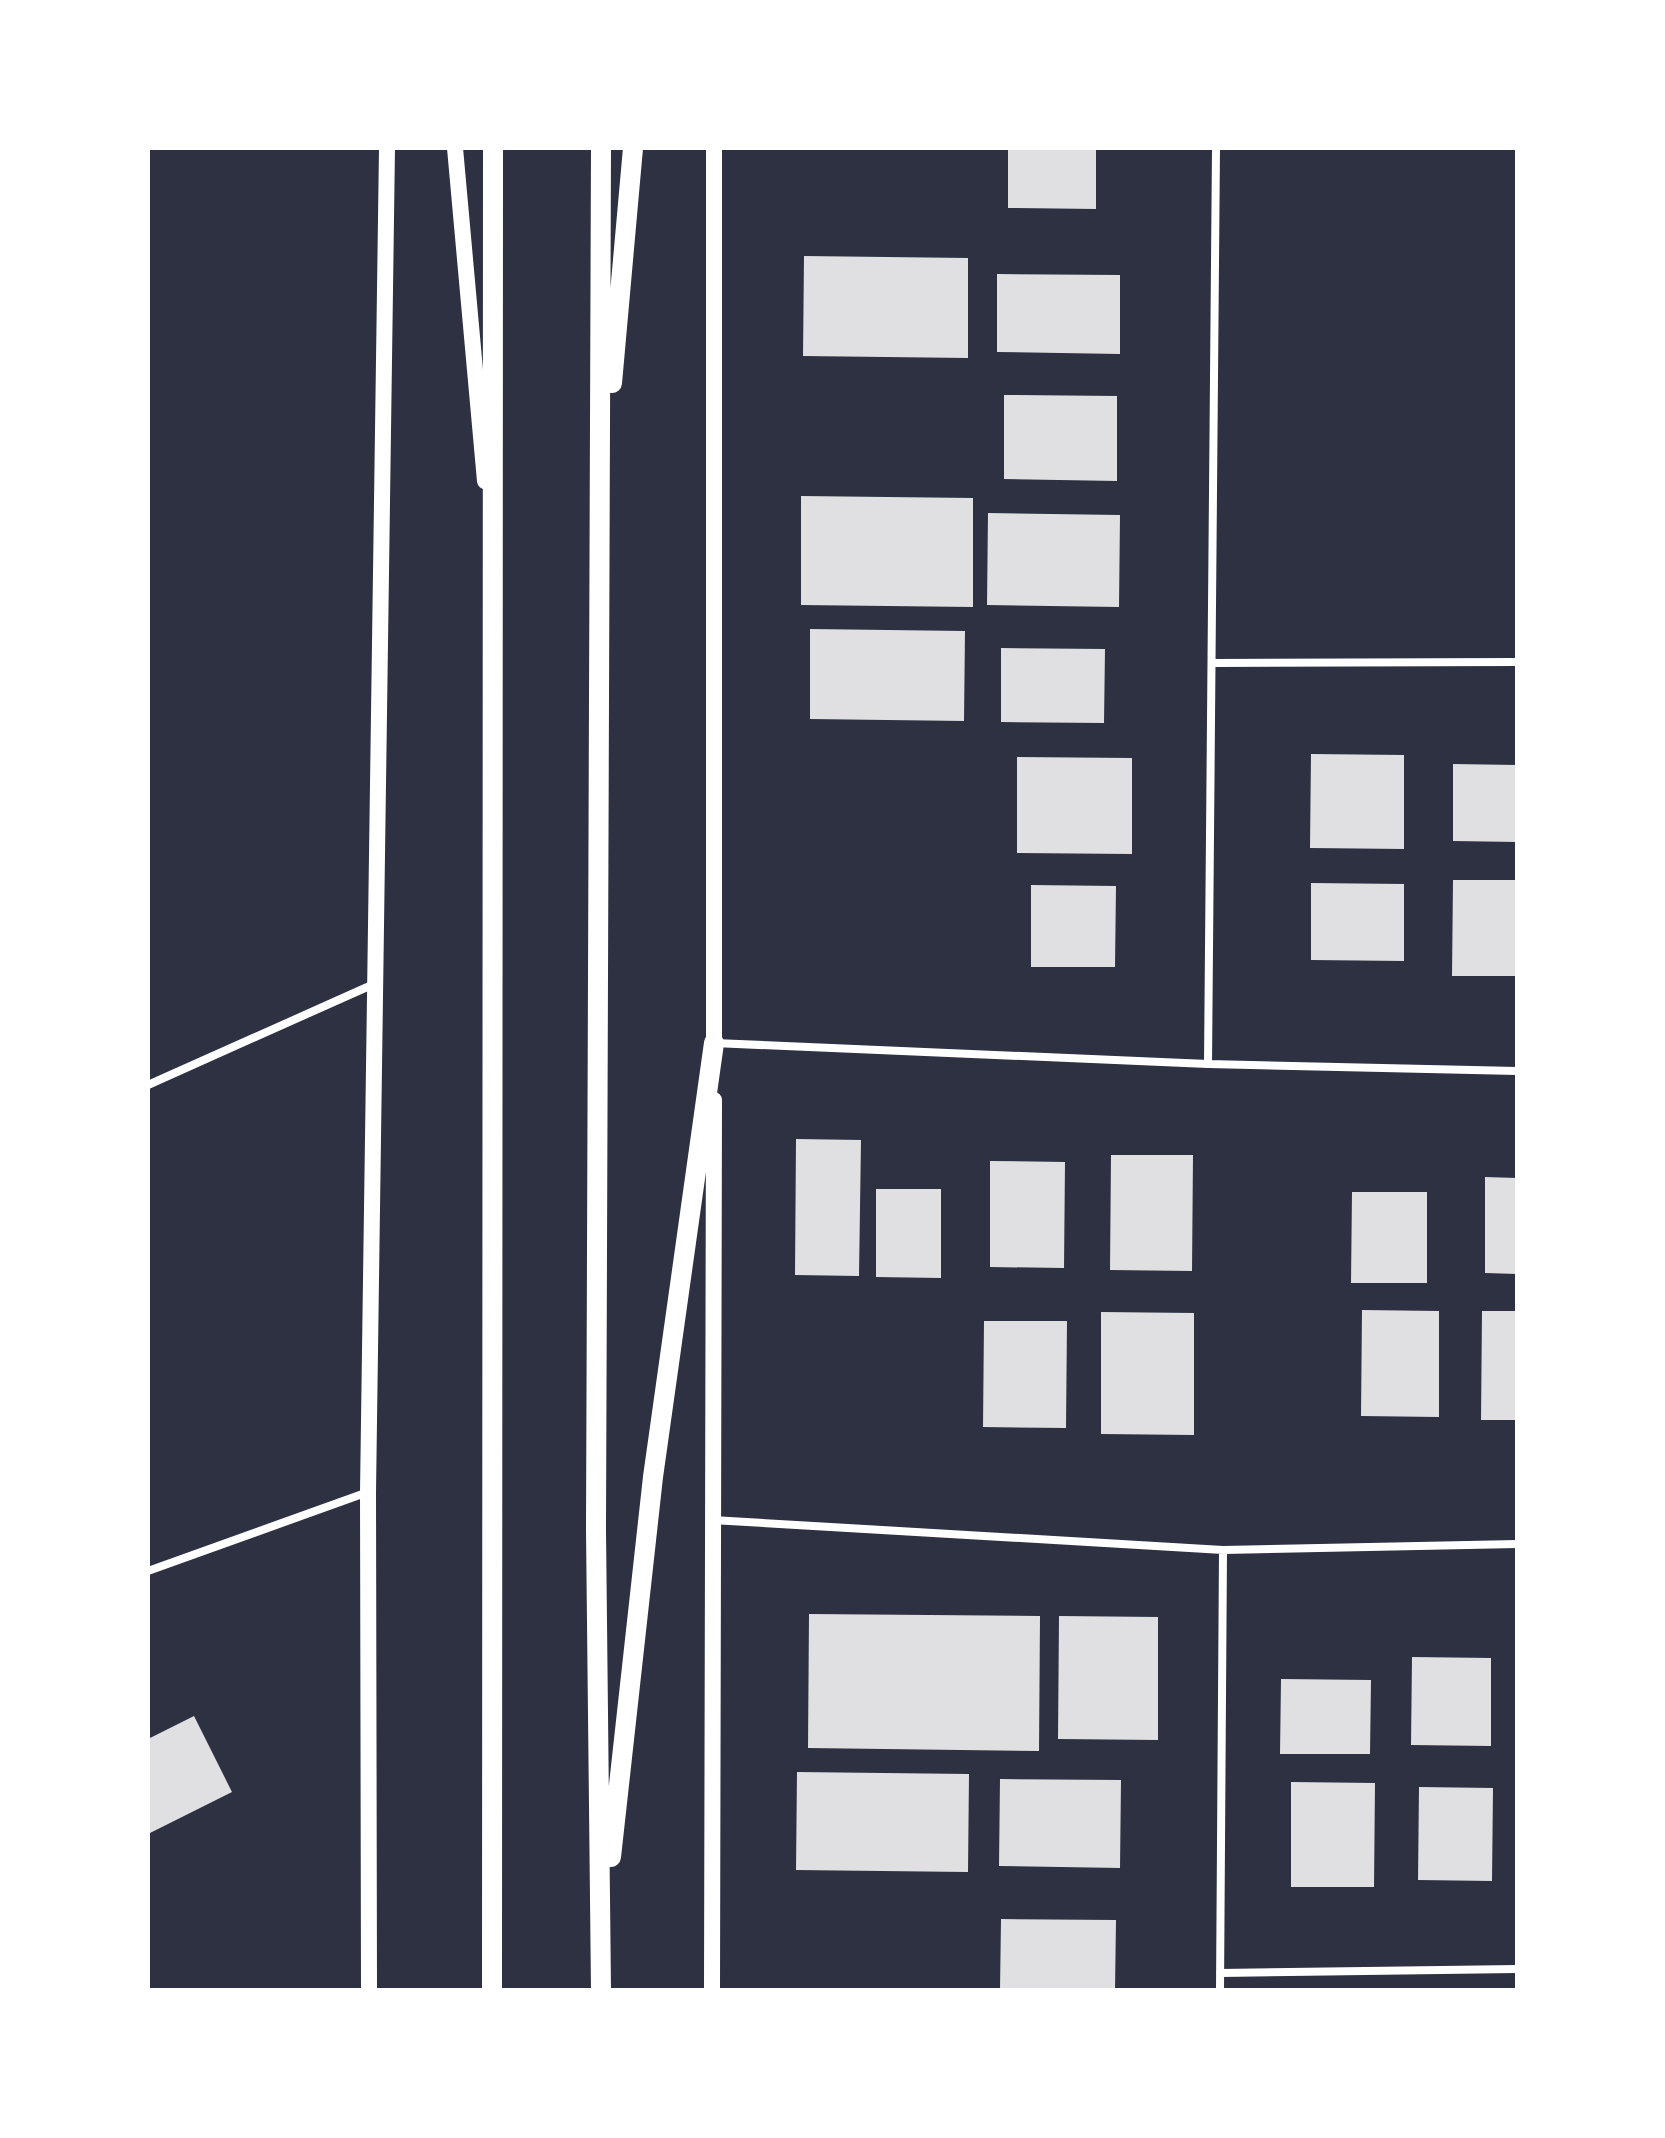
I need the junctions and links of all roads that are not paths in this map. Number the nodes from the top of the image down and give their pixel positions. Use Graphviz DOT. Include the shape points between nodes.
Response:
graph roads {
  1 [pos="387,148"];
  2 [pos="455,148"];
  3 [pos="493,148"];
  4 [pos="601,148"];
  5 [pos="633,148"];
  6 [pos="714,148"];
  7 [pos="1216,148"];
  8 [pos="600,518"];
  9 [pos="493,572"];
  10 [pos="1517,662"];
  11 [pos="1212,663"];
  12 [pos="376,984"];
  13 [pos="714,1043"];
  14 [pos="1208,1064"];
  15 [pos="1517,1071"];
  16 [pos="148,1085"];
  17 [pos="368,1492"];
  18 [pos="711,1520"];
  19 [pos="1517,1544"];
  20 [pos="1223,1550"];
  21 [pos="148,1571"];
  22 [pos="601,1944"];
  23 [pos="1517,1969"];
  24 [pos="1220,1973"];
  25 [pos="369,1990"];
  26 [pos="492,1990"];
  27 [pos="601,1990"];
  28 [pos="712,1990"];
  29 [pos="1220,1990"];
  1 -- 12 [label="main road"];
  2 -- 9 [label="main road"];
  3 -- 9 [label="main road"];
  4 -- 8 [label="main road"];
  5 -- 8 [label="main road"];
  6 -- 13 [label="main road"];
  7 -- 11 [label="street"];
  8 -- 22 [label="main road" via="596,1530"];
  9 -- 26 [label="main road"];
  10 -- 11 [label="street"];
  11 -- 14 [label="street"];
  12 -- 16 [label="street"];
  12 -- 17 [label="main road"];
  13 -- 14 [label="street"];
  13 -- 18 [label="main road"];
  13 -- 22 [label="main road" via="653,1477"];
  14 -- 15 [label="street"];
  17 -- 21 [label="street"];
  17 -- 25 [label="main road"];
  18 -- 20 [label="street"];
  18 -- 28 [label="main road"];
  19 -- 20 [label="street"];
  20 -- 24 [label="street"];
  22 -- 27 [label="main road"];
  23 -- 24 [label="street"];
  24 -- 29 [label="street"];
}
